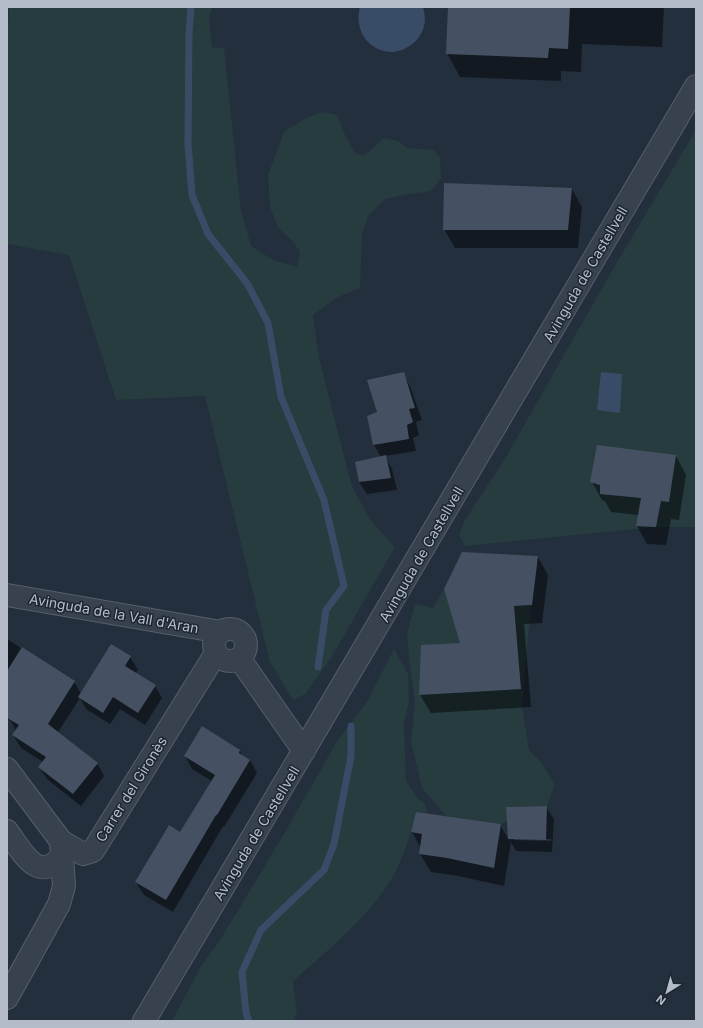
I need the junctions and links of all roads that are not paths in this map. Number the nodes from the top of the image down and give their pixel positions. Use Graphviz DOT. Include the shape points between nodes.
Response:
graph roads {
  1 [pos="696,86"];
  2 [pos="7,595"];
  3 [pos="221,632"];
  4 [pos="216,653"];
  5 [pos="239,658"];
  6 [pos="304,751"];
  7 [pos="7,769"];
  8 [pos="7,830"];
  9 [pos="62,848"];
  10 [pos="7,998"];
  11 [pos="144,1021"];
  1 -- 6 [label="street, Avinguda de Castellvell"];
  2 -- 3 [label="street, Avinguda de la Vall d'Aran"];
  3 -- 4 [label="street" via="215,639"];
  3 -- 5 [label="street" via="236,631 244,639 245,649"];
  4 -- 5 [label="street" via="229,661"];
  4 -- 9 [label="street, Carrer del Gironès" via="93,851 83,854"];
  5 -- 6 [label="street"];
  6 -- 11 [label="street, Avinguda de Castellvell"];
  7 -- 9 [label="street"];
  8 -- 9 [label="street" via="31,863 43,868 56,864"];
  9 -- 10 [label="street" via="64,886 59,904"];
}
